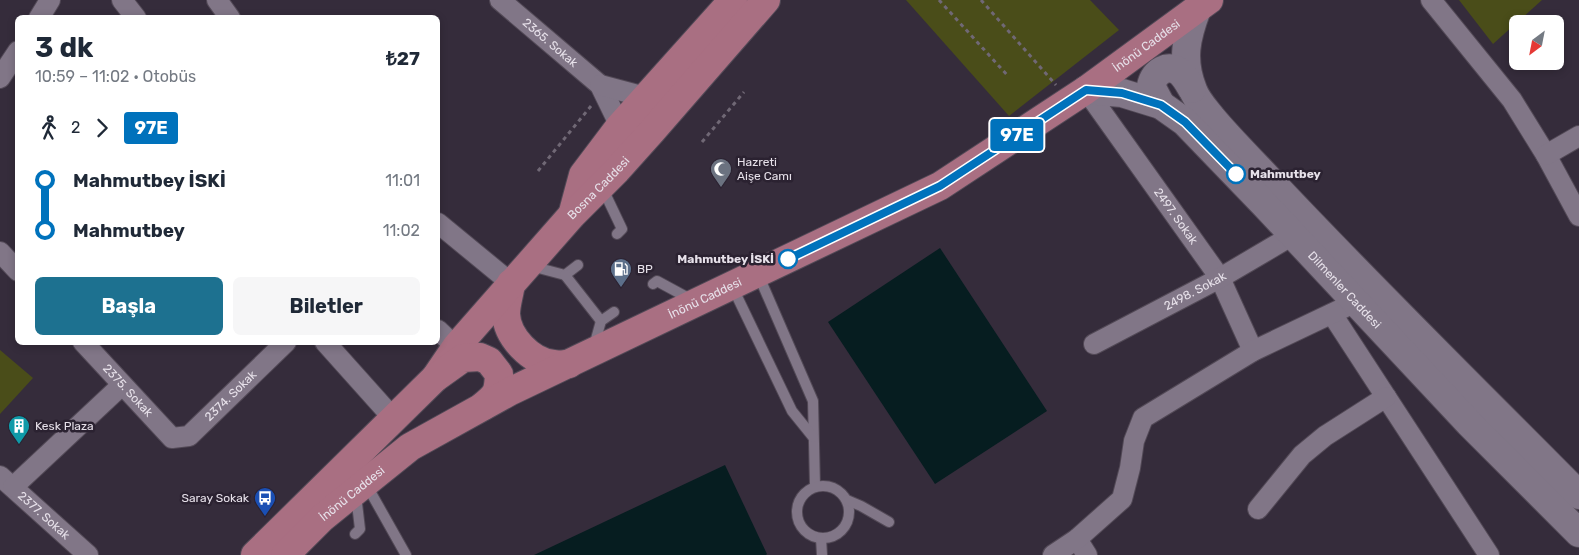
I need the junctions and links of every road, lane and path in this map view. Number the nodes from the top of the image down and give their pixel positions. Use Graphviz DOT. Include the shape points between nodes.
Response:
graph roads {
  1 [pos="50,0"];
  2 [pos="122,0"];
  3 [pos="217,0"];
  4 [pos="500,0"];
  5 [pos="938,0"];
  6 [pos="982,0"];
  7 [pos="1431,0"];
  8 [pos="750,5"];
  9 [pos="1203,5"];
  10 [pos="41,15"];
  11 [pos="134,15"];
  12 [pos="228,15"];
  13 [pos="15,56"];
  14 [pos="1008,76"];
  15 [pos="0,78"];
  16 [pos="600,85"];
  17 [pos="1192,90"];
  18 [pos="744,92"];
  19 [pos="1078,95"];
  20 [pos="645,97"];
  21 [pos="592,104"];
  22 [pos="1161,105"];
  23 [pos="620,126"];
  24 [pos="1579,136"];
  25 [pos="702,142"];
  26 [pos="1546,155"];
  27 [pos="538,171"];
  28 [pos="609,177"];
  29 [pos="572,215"];
  30 [pos="1579,216"];
  31 [pos="440,224"];
  32 [pos="617,234"];
  33 [pos="1293,235"];
  34 [pos="0,252"];
  35 [pos="578,265"];
  36 [pos="15,268"];
  37 [pos="758,274"];
  38 [pos="519,275"];
  39 [pos="565,275"];
  40 [pos="1220,278"];
  41 [pos="653,284"];
  42 [pos="732,286"];
  43 [pos="1356,302"];
  44 [pos="697,303"];
  45 [pos="614,312"];
  46 [pos="1332,314"];
  47 [pos="601,321"];
  48 [pos="447,338"];
  49 [pos="1094,344"];
  50 [pos="86,345"];
  51 [pos="283,345"];
  52 [pos="328,345"];
  53 [pos="1253,351"];
  54 [pos="580,358"];
  55 [pos="435,378"];
  56 [pos="122,385"];
  57 [pos="1386,397"];
  58 [pos="480,408"];
  59 [pos="393,418"];
  60 [pos="813,437"];
  61 [pos="172,438"];
  62 [pos="6,482"];
  63 [pos="815,486"];
  64 [pos="360,487"];
  65 [pos="1579,495"];
  66 [pos="846,500"];
  67 [pos="1258,510"];
  68 [pos="889,522"];
  69 [pos="1579,533"];
  70 [pos="356,534"];
  71 [pos="821,538"];
  72 [pos="1082,547"];
  73 [pos="86,554"];
  74 [pos="255,555"];
  75 [pos="285,555"];
  76 [pos="406,555"];
  77 [pos="822,555"];
  78 [pos="1053,555"];
  79 [pos="1489,555"];
  1 -- 10 [label="street"];
  2 -- 11 [label="street"];
  3 -- 12 [label="street"];
  4 -- 16 [label="street, 2365. Sokak"];
  5 -- 14 [label="path"];
  6 -- 19 [label="path"];
  7 -- 26 [label="street" via="1512,100"];
  8 -- 20 [label="main road"];
  8 -- 28 [label="main road, Bosna Caddesi"];
  9 -- 17 [label="street, Dilmenler Caddesi" via="1188,34 1185,50"];
  9 -- 19 [label="main road, İnönü Caddesi"];
  13 -- 15 [label="street"];
  16 -- 20 [label="street, 2365. Sokak"];
  16 -- 23 [label="street, 2365. Sokak"];
  17 -- 22 [label="street" via="1179,72 1171,68 1158,72 1151,86"];
  17 -- 65 [label="street, Dilmenler Caddesi" via="1220,128 1284,196"];
  18 -- 25 [label="path"];
  19 -- 22 [label="street, Dilmenler Caddesi" via="1122,93"];
  19 -- 37 [label="main road, İnönü Caddesi" via="940,186"];
  19 -- 40 [label="street, 2497. Sokak"];
  20 -- 23 [label="main road"];
  21 -- 27 [label="path"];
  22 -- 33 [label="street, Dilmenler Caddesi" via="1185,122"];
  23 -- 28 [label="main road"];
  23 -- 29 [label="main road" via="584,175"];
  24 -- 26 [label="street"];
  26 -- 30 [label="street"];
  28 -- 29 [label="main road, Bosna Caddesi"];
  28 -- 32 [label="lane" via="622,230"];
  29 -- 38 [label="main road, Bosna Caddesi"];
  31 -- 38 [label="street"];
  33 -- 40 [label="street, 2498. Sokak"];
  33 -- 43 [label="street, Dilmenler Caddesi"];
  34 -- 36 [label="street"];
  35 -- 39 [label="lane"];
  37 -- 42 [label="main road, İnönü Caddesi"];
  37 -- 60 [label="lane" via="813,401"];
  38 -- 39 [label="lane"];
  38 -- 48 [label="main road, Bosna Caddesi"];
  38 -- 54 [label="main road" via="506,315 516,339 536,358 552,364"];
  39 -- 47 [label="lane"];
  40 -- 49 [label="street, 2498. Sokak"];
  40 -- 53 [label="street, 2497. Sokak"];
  41 -- 44 [label="lane" via="657,281"];
  42 -- 44 [label="main road, İnönü Caddesi"];
  42 -- 60 [label="lane" via="792,411"];
  43 -- 46 [label="street"];
  43 -- 69 [label="street, Dilmenler Caddesi" via="1469,423"];
  44 -- 54 [label="main road, İnönü Caddesi"];
  45 -- 47 [label="lane"];
  46 -- 53 [label="street"];
  46 -- 57 [label="street"];
  47 -- 54 [label="lane"];
  48 -- 55 [label="main road, Bosna Caddesi"];
  50 -- 56 [label="street, 2375. Sokak"];
  51 -- 61 [label="street, 2374. Sokak" via="189,436"];
  52 -- 59 [label="street"];
  53 -- 72 [label="street" via="1144,418 1134,441 1122,499"];
  54 -- 58 [label="main road, İnönü Caddesi"];
  55 -- 58 [label="main road" via="463,358 489,360 499,374 499,385 496,395"];
  55 -- 59 [label="main road, İnönü Caddesi"];
  56 -- 61 [label="street, 2375. Sokak"];
  56 -- 62 [label="street"];
  57 -- 67 [label="street" via="1325,436 1302,455"];
  57 -- 79 [label="street"];
  58 -- 64 [label="main road, İnönü Caddesi" via="410,447"];
  59 -- 74 [label="main road, İnönü Caddesi"];
  60 -- 63 [label="lane"];
  62 -- 73 [label="street, 2377. Sokak"];
  63 -- 66 [label="lane" via="833,488"];
  63 -- 71 [label="lane" via="801,497 797,515 805,531"];
  64 -- 70 [label="lane" via="360,530"];
  64 -- 75 [label="main road, İnönü Caddesi" via="322,518"];
  64 -- 76 [label="lane"];
  66 -- 68 [label="lane"];
  66 -- 71 [label="lane" via="849,518 845,526 839,533"];
  71 -- 77 [label="lane"];
  72 -- 78 [label="street"];
}
